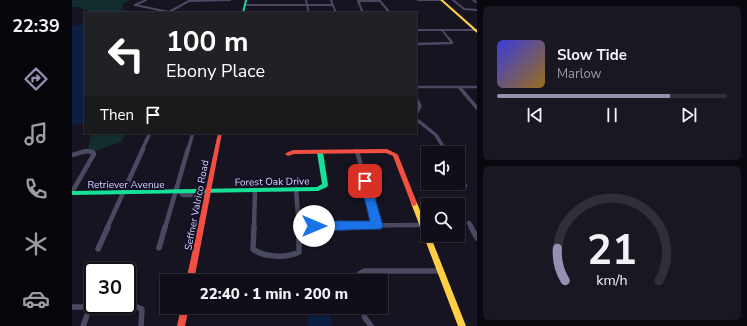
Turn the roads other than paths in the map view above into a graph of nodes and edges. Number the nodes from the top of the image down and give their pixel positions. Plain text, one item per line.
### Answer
1 (146, 0) edge
2 (230, 0) edge
3 (271, 0) edge
4 (306, 0) edge
5 (331, 0) edge
6 (369, 0) edge
7 (418, 0) edge
8 (441, 0) edge
9 (453, 0) edge
10 (473, 0) edge
11 (245, 2) edge
12 (476, 2) dead end
13 (307, 5) junction
14 (333, 5) junction
15 (271, 6) junction
16 (477, 10) edge
17 (243, 12) edge
18 (309, 12) edge
19 (336, 12) edge
20 (362, 12) edge
21 (389, 12) edge
22 (417, 30) edge
23 (442, 30) junction
24 (476, 31) edge
25 (417, 44) edge
26 (417, 87) edge
27 (460, 87) junction
28 (477, 87) edge
29 (417, 100) edge
30 (477, 108) edge
31 (417, 112) edge
32 (417, 120) edge
33 (150, 134) edge
34 (193, 134) edge
35 (220, 134) edge
36 (442, 146) edge
37 (357, 151) junction
38 (320, 152) junction
39 (288, 154) dead end
40 (72, 155) edge
41 (296, 189) junction
42 (255, 190) junction
43 (177, 192) junction
44 (72, 193) edge
45 (124, 193) junction
46 (208, 193) junction
47 (421, 220) edge
48 (469, 223) dead end
49 (421, 225) edge
50 (299, 226) junction
51 (377, 226) junction
52 (477, 238) edge
53 (430, 242) edge
54 (159, 248) dead end
55 (98, 249) dead end
56 (441, 271) junction
57 (191, 274) edge
58 (359, 274) edge
59 (72, 307) edge
60 (84, 307) edge
61 (136, 307) edge
62 (87, 314) edge
63 (184, 314) edge
64 (364, 314) edge
65 (83, 326) edge
66 (141, 326) edge
67 (181, 326) edge
68 (371, 326) edge
69 (462, 326) edge

1 - 2 street
3 - 15 street
4 - 13 street
5 - 14 street
6 - 20 street
6 - 21 street
7 - 8 street
8 - 24 street
9 - 16 street
10 - 12 street
11 - 15 street
11 - 17 street
13 - 14 street
13 - 15 street
13 - 18 street
14 - 19 street
22 - 23 street
23 - 24 street
23 - 25 street
26 - 27 street
27 - 28 street
27 - 30 street
29 - 31 street
32 - 36 street
33 - 45 street
34 - 43 street
35 - 46 street, Seffner Valrico Road
37 - 38 street
37 - 47 street
37 - 51 street
38 - 39 street
38 - 41 street, Forest Oak Drive
40 - 44 street
41 - 42 street, Forest Oak Drive
41 - 50 street
42 - 46 street, Forest Oak Drive
42 - 50 street
43 - 45 street, Retriever Avenue
43 - 46 street, Retriever Avenue
43 - 54 street
44 - 45 street, Retriever Avenue
45 - 55 street
46 - 57 street, Seffner Valrico Road
48 - 52 street
49 - 51 street
50 - 51 street
53 - 56 street
56 - 58 street
56 - 69 street
59 - 60 street
61 - 66 street
62 - 65 street
63 - 67 street
64 - 68 street

